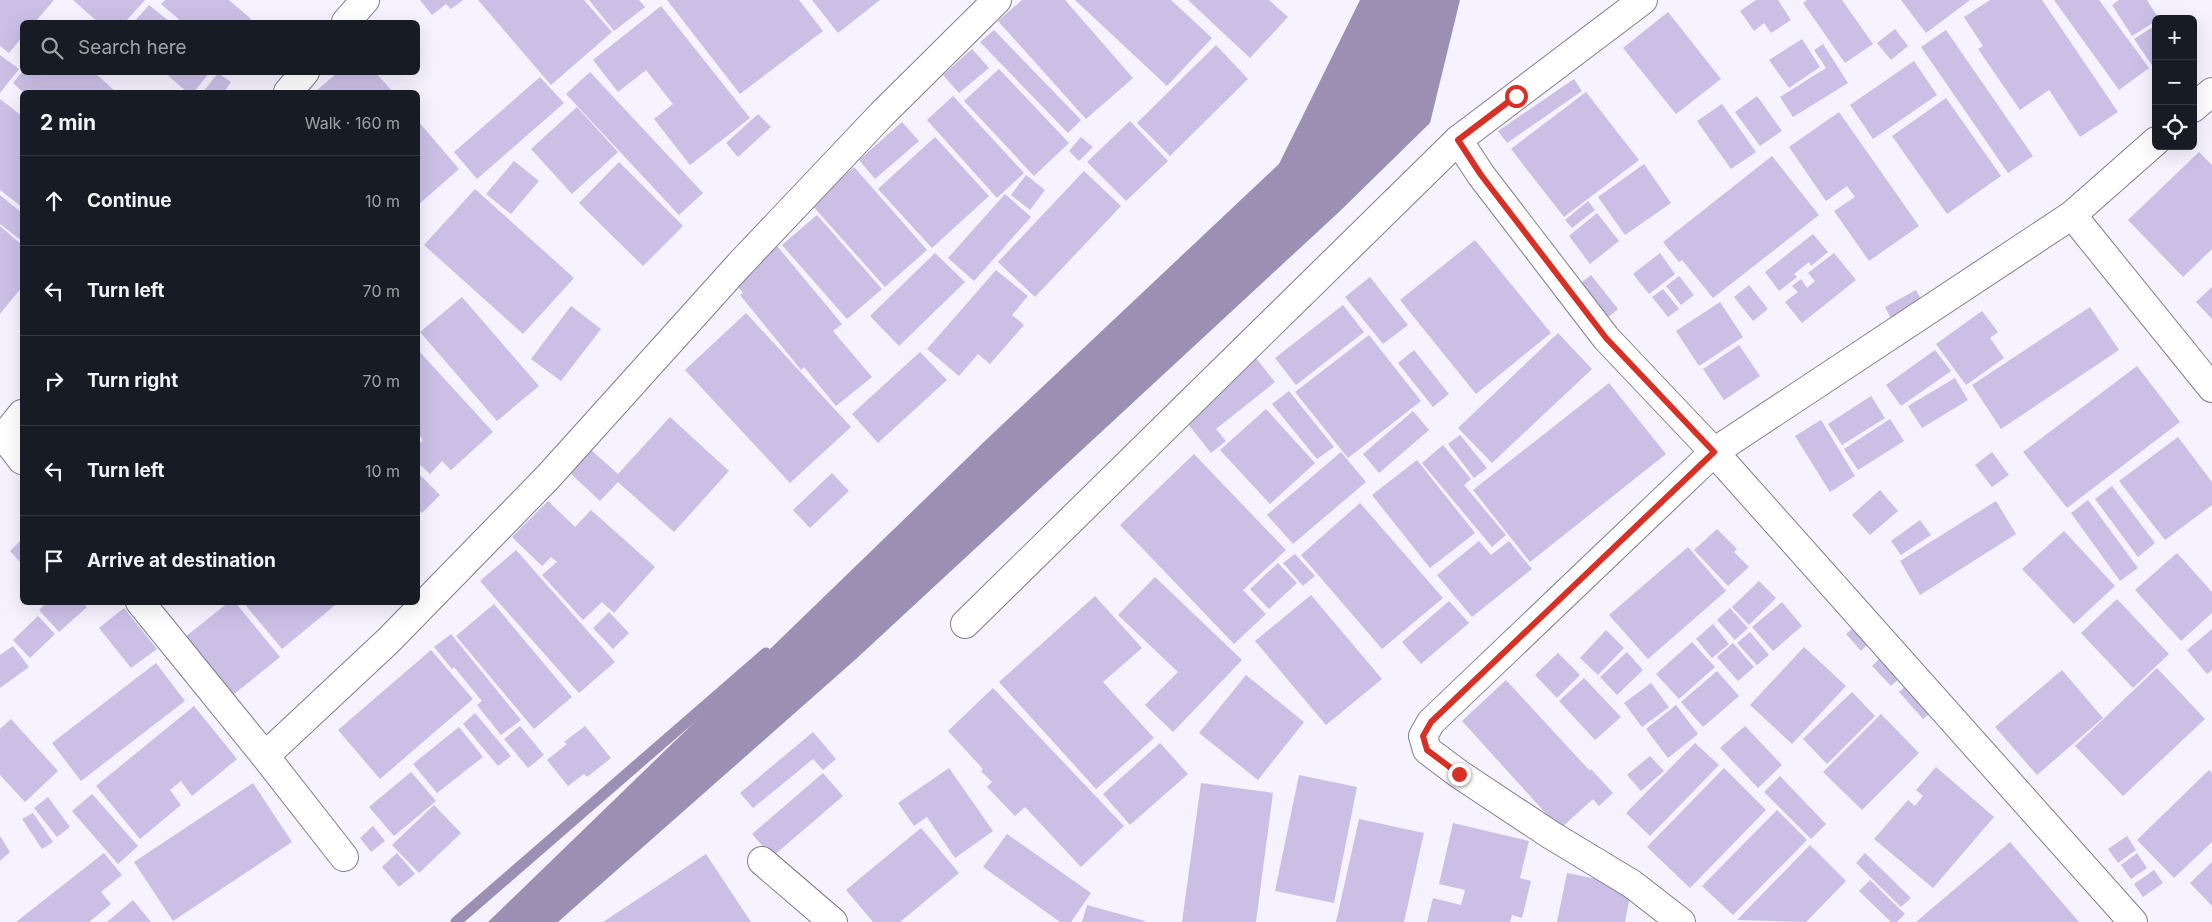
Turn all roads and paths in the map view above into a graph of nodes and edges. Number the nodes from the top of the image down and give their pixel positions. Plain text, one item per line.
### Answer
1 (365, 0) edge
2 (997, 0) edge
3 (1643, 0) edge
4 (348, 20) edge
5 (302, 75) edge
6 (290, 90) edge
7 (2212, 92) edge
8 (2197, 105) edge
9 (1458, 140) junction
10 (2152, 145) edge
11 (2072, 216) junction
12 (2212, 388) edge
13 (20, 416) edge
14 (2, 439) edge
15 (1714, 452) junction
16 (20, 458) edge
17 (142, 605) edge
18 (965, 624) dead end
19 (265, 756) junction
20 (344, 857) dead end
21 (762, 861) dead end
22 (833, 922) edge
23 (1681, 922) edge
24 (2134, 922) edge

1 - 4 street
2 - 19 street
3 - 9 street
5 - 6 street
7 - 8 street
9 - 15 street
9 - 18 street
10 - 11 street
11 - 12 street
11 - 15 street
13 - 14 street
14 - 16 street
15 - 23 street
15 - 24 street
17 - 19 street
19 - 20 street
21 - 22 street

